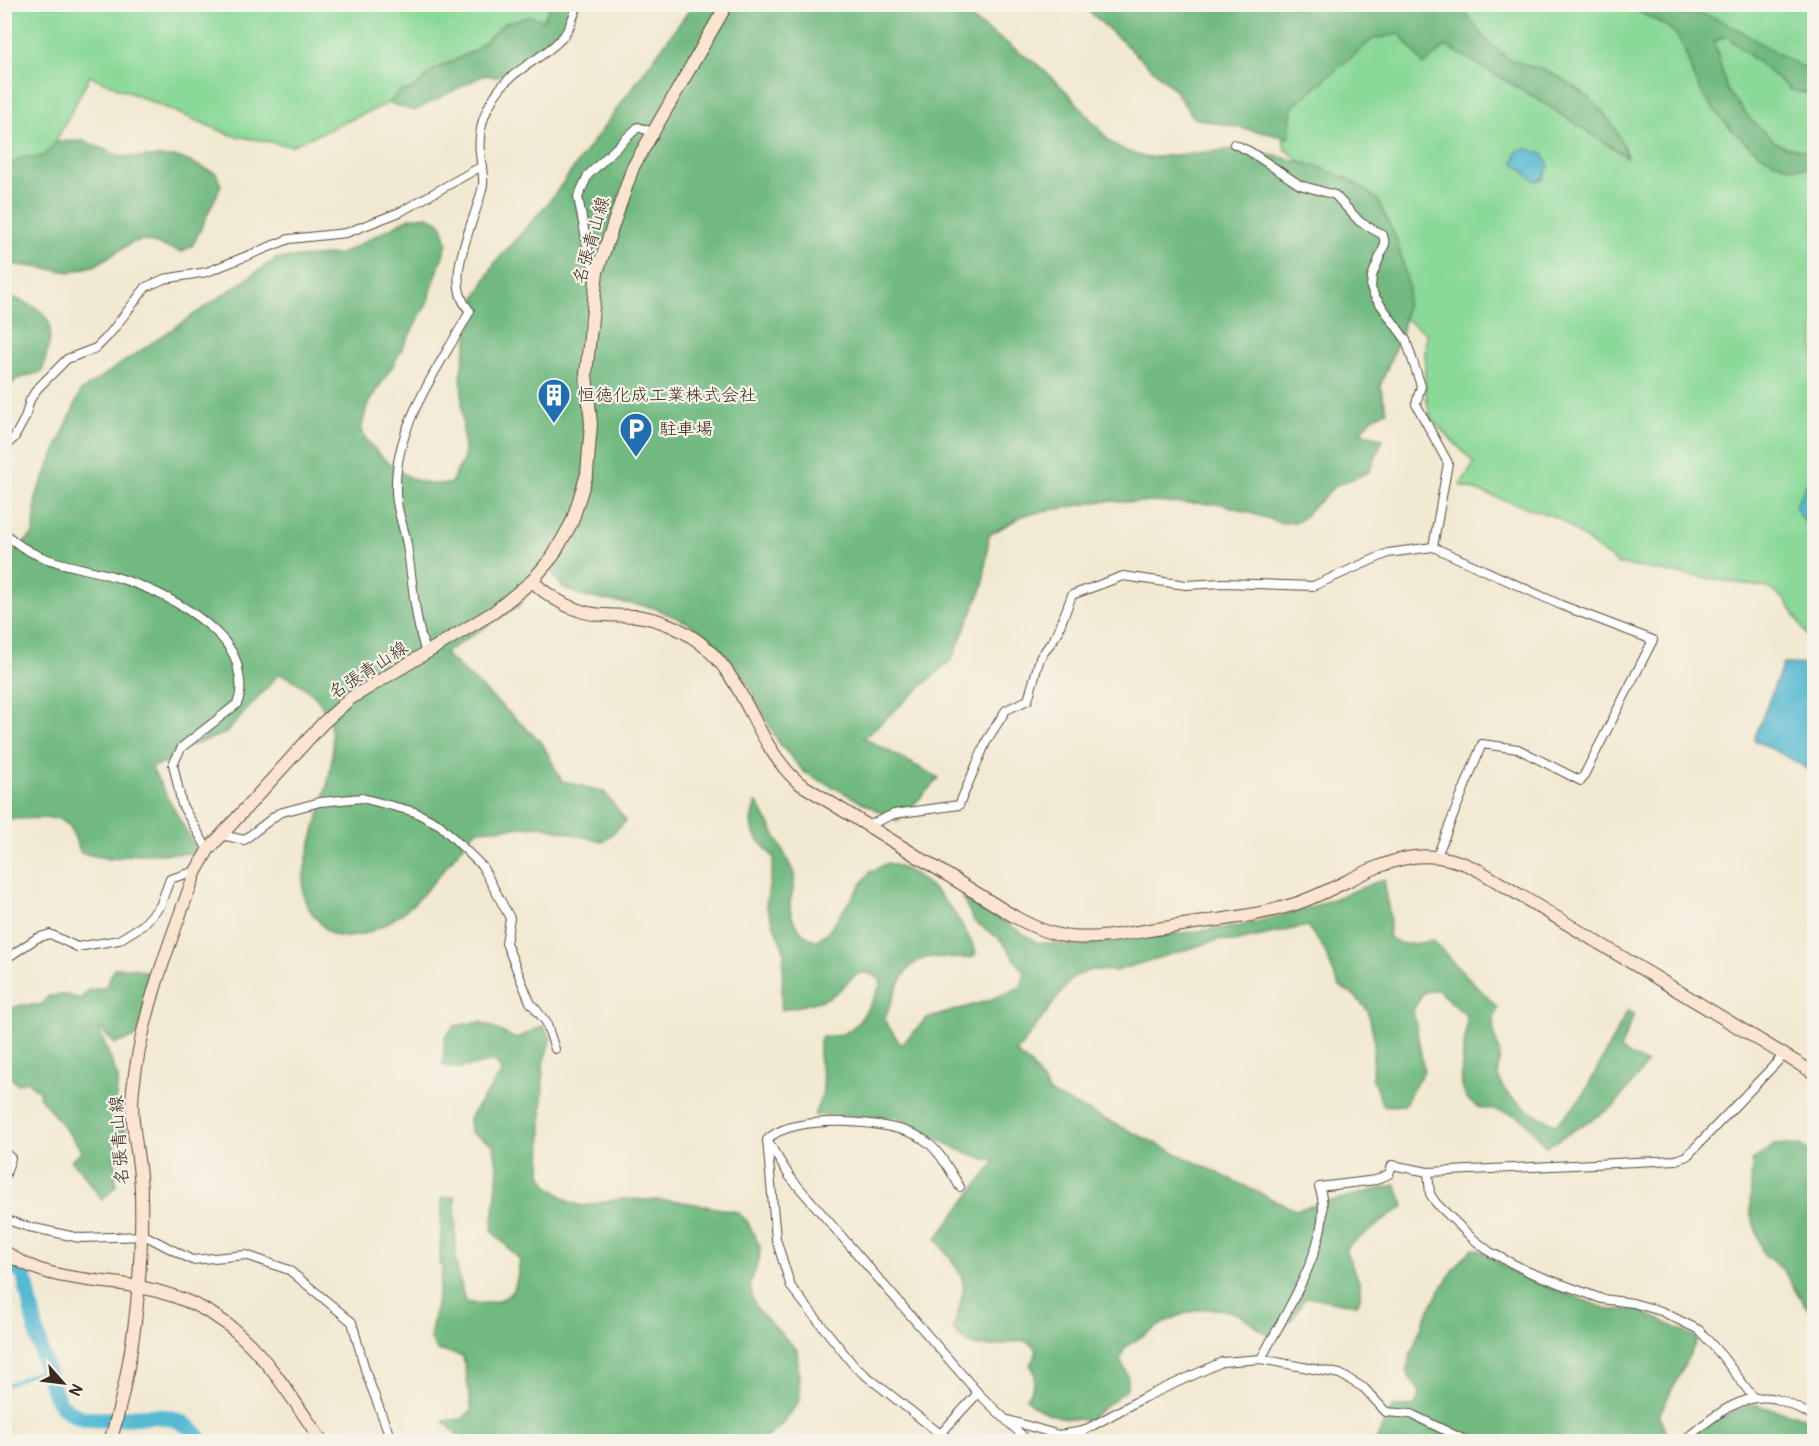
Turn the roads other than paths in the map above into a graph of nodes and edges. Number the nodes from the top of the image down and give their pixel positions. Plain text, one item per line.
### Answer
1 (578, 4) edge
2 (727, 4) edge
3 (652, 132) junction
4 (1234, 144) dead end
5 (482, 166) junction
6 (597, 272) junction
7 (4, 448) edge
8 (4, 532) edge
9 (1433, 547) junction
10 (532, 580) junction
11 (426, 653) junction
12 (867, 826) junction
13 (222, 835) junction
14 (208, 850) junction
15 (1437, 856) junction
16 (196, 871) junction
17 (4, 960) edge
18 (555, 1049) dead end
19 (1783, 1056) junction
20 (1815, 1073) edge
21 (767, 1140) junction
22 (4, 1152) edge
23 (1428, 1172) junction
24 (4, 1180) edge
25 (960, 1187) dead end
26 (4, 1219) edge
27 (141, 1238) junction
28 (4, 1251) edge
29 (138, 1287) junction
30 (1262, 1359) junction
31 (978, 1393) junction
32 (1753, 1397) junction
33 (1815, 1417) edge
34 (1008, 1420) junction
35 (939, 1433) junction
36 (110, 1442) edge
37 (322, 1442) edge
38 (392, 1442) edge
39 (933, 1442) edge
40 (1029, 1442) edge
41 (1469, 1442) edge
42 (1682, 1442) edge

1 - 5 street
2 - 3 main road, 名張青山線
3 - 6 main road, 名張青山線
3 - 6 street
4 - 9 street
5 - 7 street
5 - 11 street
6 - 10 main road, 名張青山線
8 - 14 street
9 - 12 street
9 - 15 street
10 - 11 main road, 名張青山線
10 - 12 main road
11 - 13 main road, 名張青山線
12 - 15 main road
13 - 14 main road, 名張青山線
13 - 18 street
14 - 16 main road, 名張青山線
15 - 19 main road
16 - 17 street
16 - 27 main road, 名張青山線
19 - 20 main road
19 - 23 street
21 - 25 street
21 - 31 street
21 - 35 street
22 - 24 street
23 - 30 street
23 - 32 street
26 - 27 street
27 - 29 main road, 名張青山線
27 - 38 street
28 - 29 main road
29 - 36 main road, 名張青山線
29 - 37 main road
30 - 34 street
30 - 41 street
31 - 34 street
31 - 35 street
32 - 33 street
32 - 42 street
34 - 40 street
35 - 39 street

